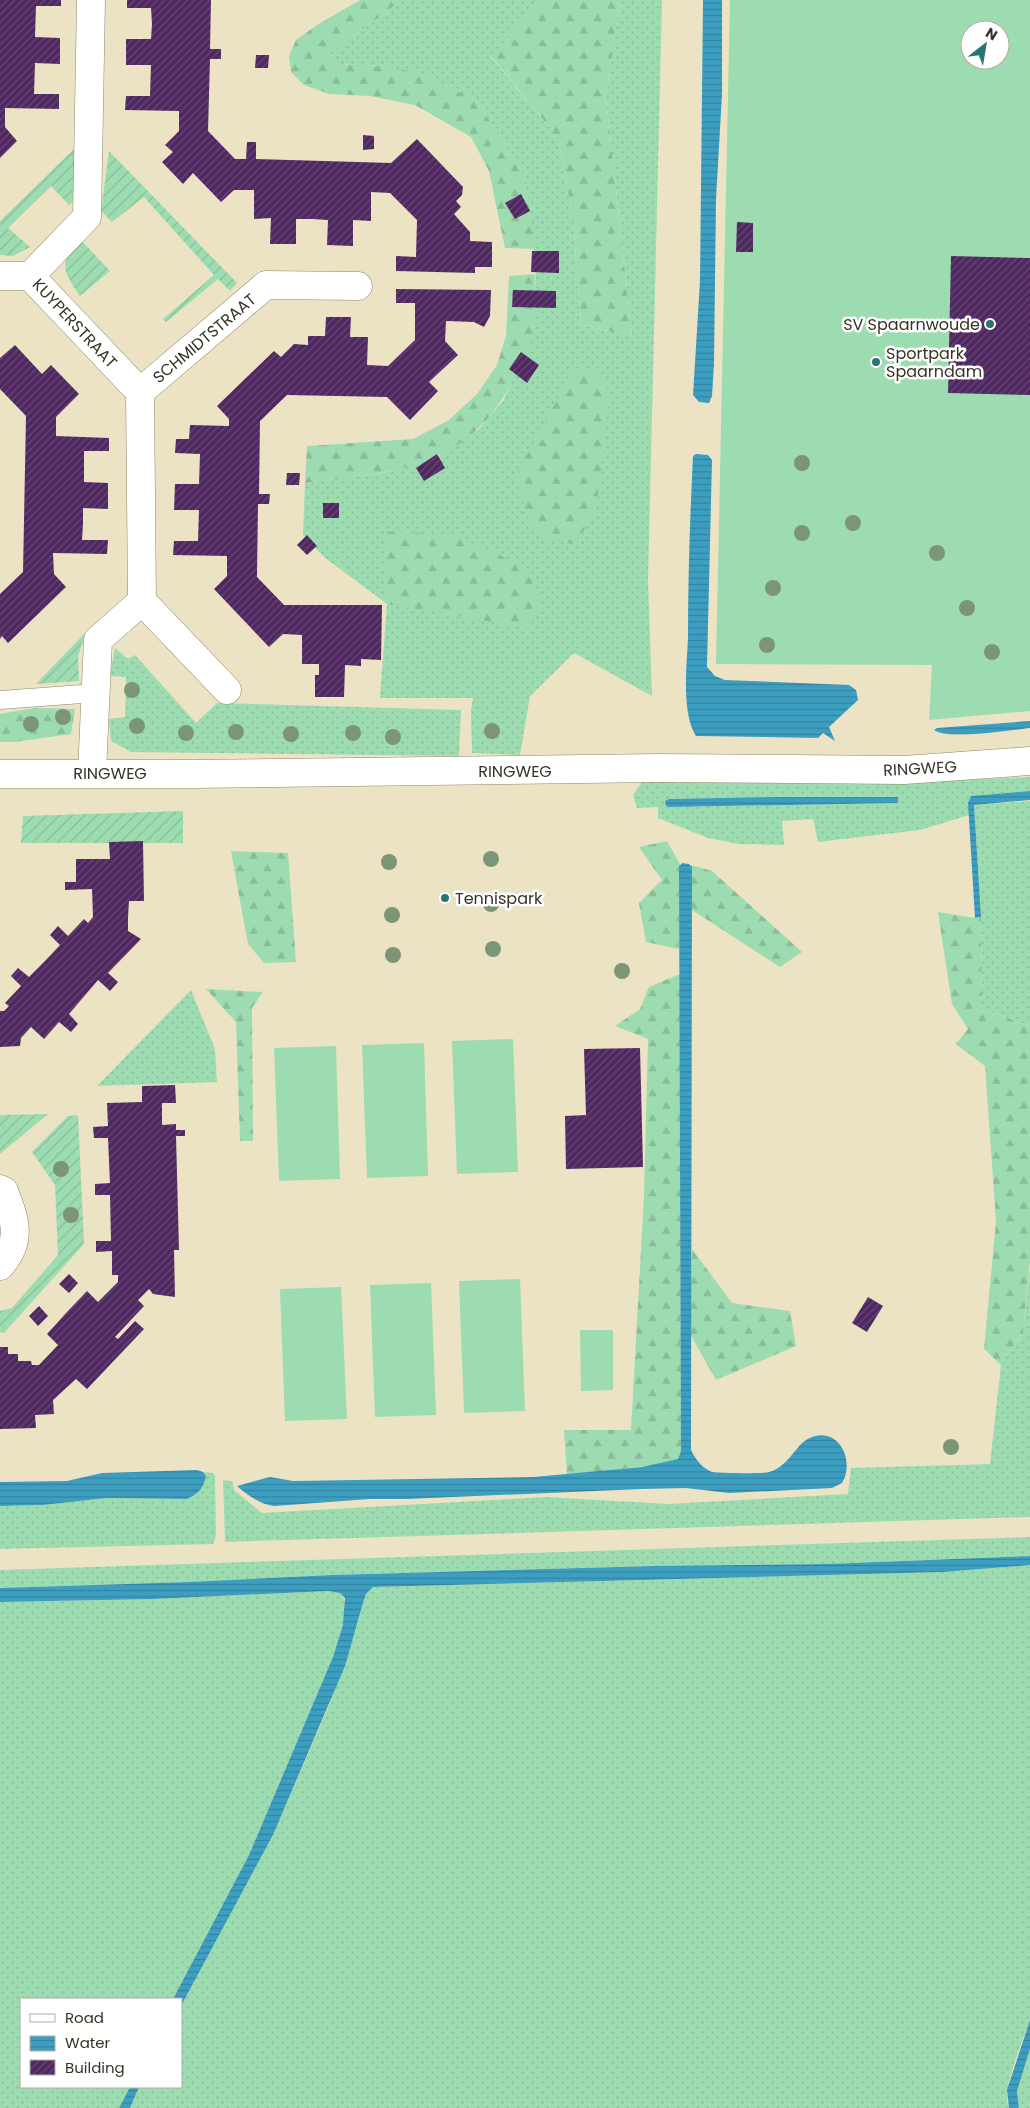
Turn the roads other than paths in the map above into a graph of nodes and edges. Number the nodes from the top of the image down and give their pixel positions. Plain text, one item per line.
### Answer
1 (91, 0) edge
2 (0, 276) edge
3 (30, 276) junction
4 (358, 286) dead end
5 (140, 392) junction
6 (142, 600) junction
7 (227, 690) dead end
8 (96, 693) junction
9 (0, 700) edge
10 (1030, 761) edge
11 (92, 773) junction
12 (0, 774) edge
13 (0, 1189) edge
14 (0, 1266) edge

1 - 3 street, KUYPERSTRAAT
2 - 3 street
3 - 5 street, KUYPERSTRAAT
4 - 5 street, SCHMIDTSTRAAT
5 - 6 street
6 - 7 street
6 - 8 street
8 - 9 lane
8 - 11 street
10 - 11 street, RINGWEG
11 - 12 street, RINGWEG
13 - 14 street

